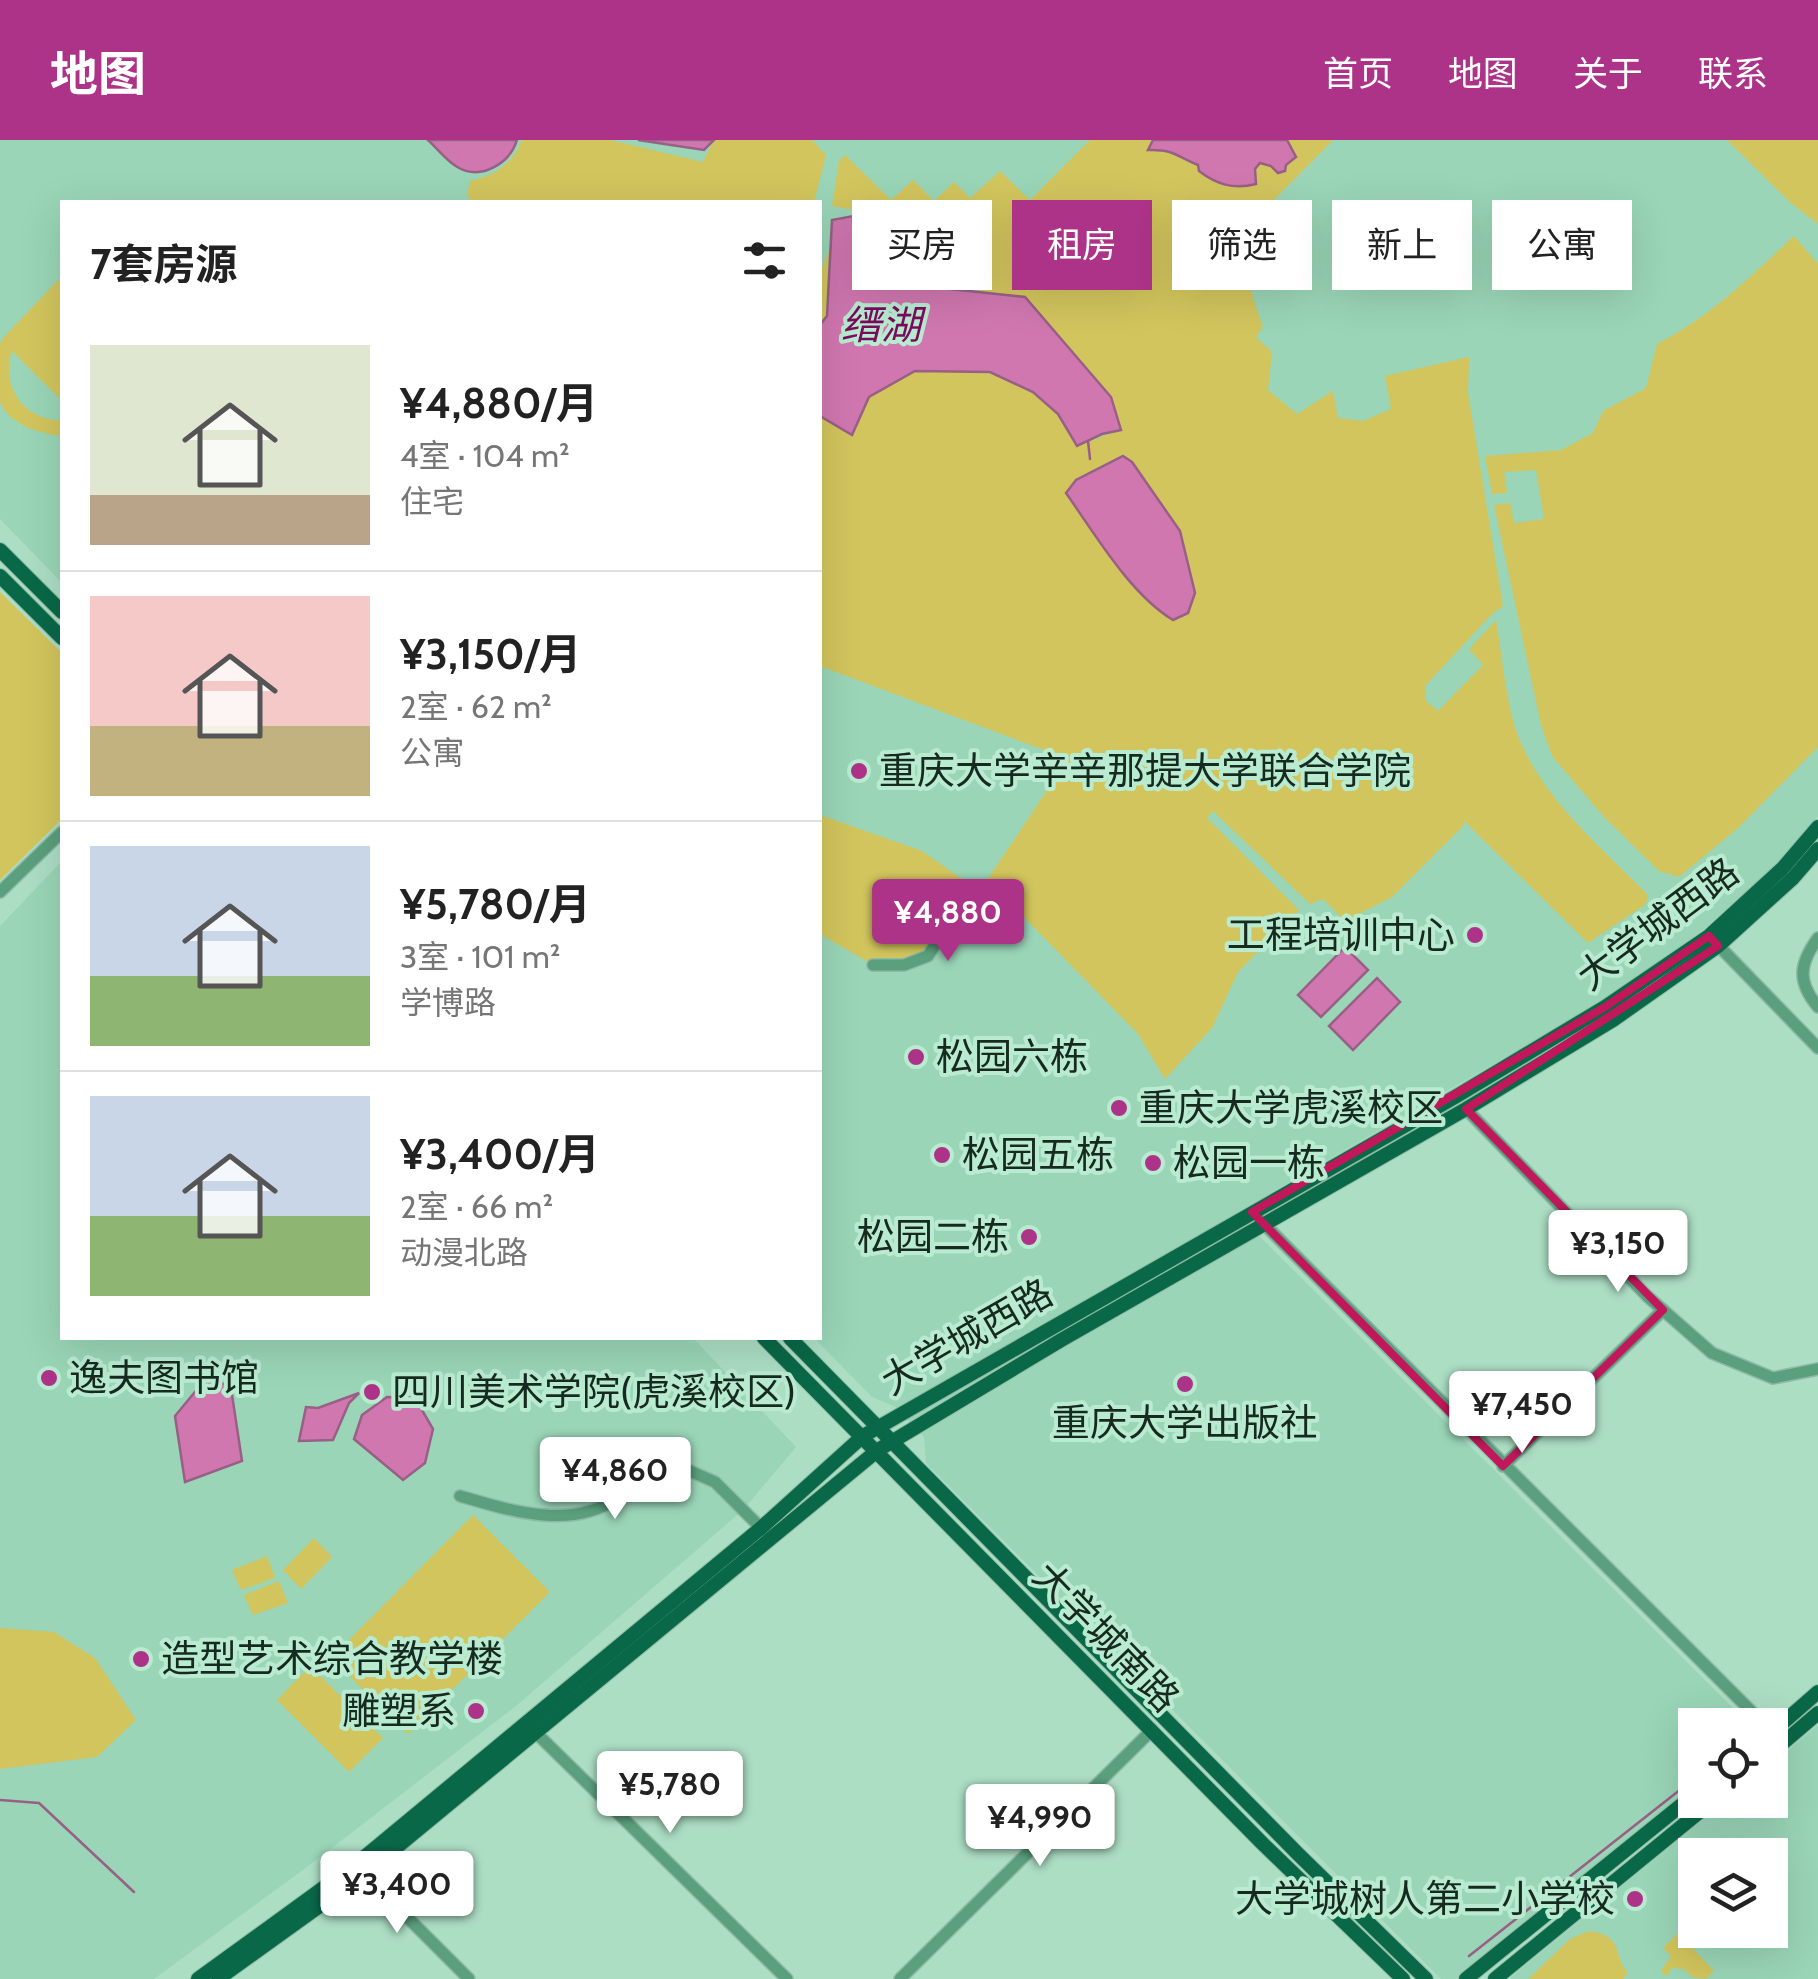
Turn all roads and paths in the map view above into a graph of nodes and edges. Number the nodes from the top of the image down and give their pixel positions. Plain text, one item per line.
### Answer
1 (0, 550) edge
2 (0, 576) edge
3 (60, 610) edge
4 (60, 636) edge
5 (1818, 827) edge
6 (60, 834) edge
7 (1818, 849) edge
8 (972, 886) dead end
9 (0, 892) edge
10 (1818, 938) edge
11 (1714, 941) junction
12 (873, 965) dead end
13 (1818, 1007) edge
14 (1818, 1048) edge
15 (1466, 1109) junction
16 (1258, 1218) junction
17 (1663, 1310) junction
18 (766, 1340) edge
19 (792, 1340) edge
20 (1818, 1368) edge
21 (878, 1426) junction
22 (863, 1436) junction
23 (892, 1440) junction
24 (878, 1450) junction
25 (1503, 1466) junction
26 (460, 1496) dead end
27 (761, 1528) junction
28 (1818, 1692) edge
29 (1747, 1708) edge
30 (1818, 1713) edge
31 (1788, 1719) edge
32 (530, 1726) junction
33 (1788, 1726) edge
34 (1152, 1730) junction
35 (1678, 1808) edge
36 (1692, 1818) edge
37 (360, 1869) junction
38 (460, 1976) edge
39 (198, 1979) edge
40 (218, 1979) edge
41 (787, 1979) edge
42 (900, 1979) edge
43 (1403, 1979) edge
44 (1426, 1979) edge
45 (1466, 1979) edge
46 (1495, 1979) edge

1 - 3 main road
2 - 4 main road
5 - 11 main road, 大学城西路
6 - 9 street
7 - 11 main road, 大学城西路
8 - 12 street
10 - 13 street
11 - 14 street
11 - 15 main road, 大学城西路
11 - 16 main road, 大学城西路
15 - 16 main road, 大学城西路
15 - 17 street
16 - 21 main road, 大学城西路
16 - 23 main road, 大学城西路
16 - 25 street
17 - 20 street
17 - 25 street
18 - 22 main road, 大学城南路
19 - 21 main road, 大学城南路
21 - 22 main road, 大学城西路
21 - 23 main road, 大学城南路
22 - 24 main road, 大学城南路
22 - 27 main road, 大学城西路
23 - 24 main road, 大学城西路
23 - 44 main road, 大学城南路
24 - 32 main road, 大学城西路
24 - 34 main road, 大学城南路
25 - 29 street
26 - 27 street
27 - 32 main road, 大学城西路
28 - 31 main road
30 - 33 main road
32 - 37 main road, 大学城西路
32 - 41 street
34 - 42 street
34 - 43 main road, 大学城南路
35 - 45 main road
36 - 46 main road
37 - 38 street
37 - 39 main road, 大学城西路
37 - 40 main road, 大学城西路

